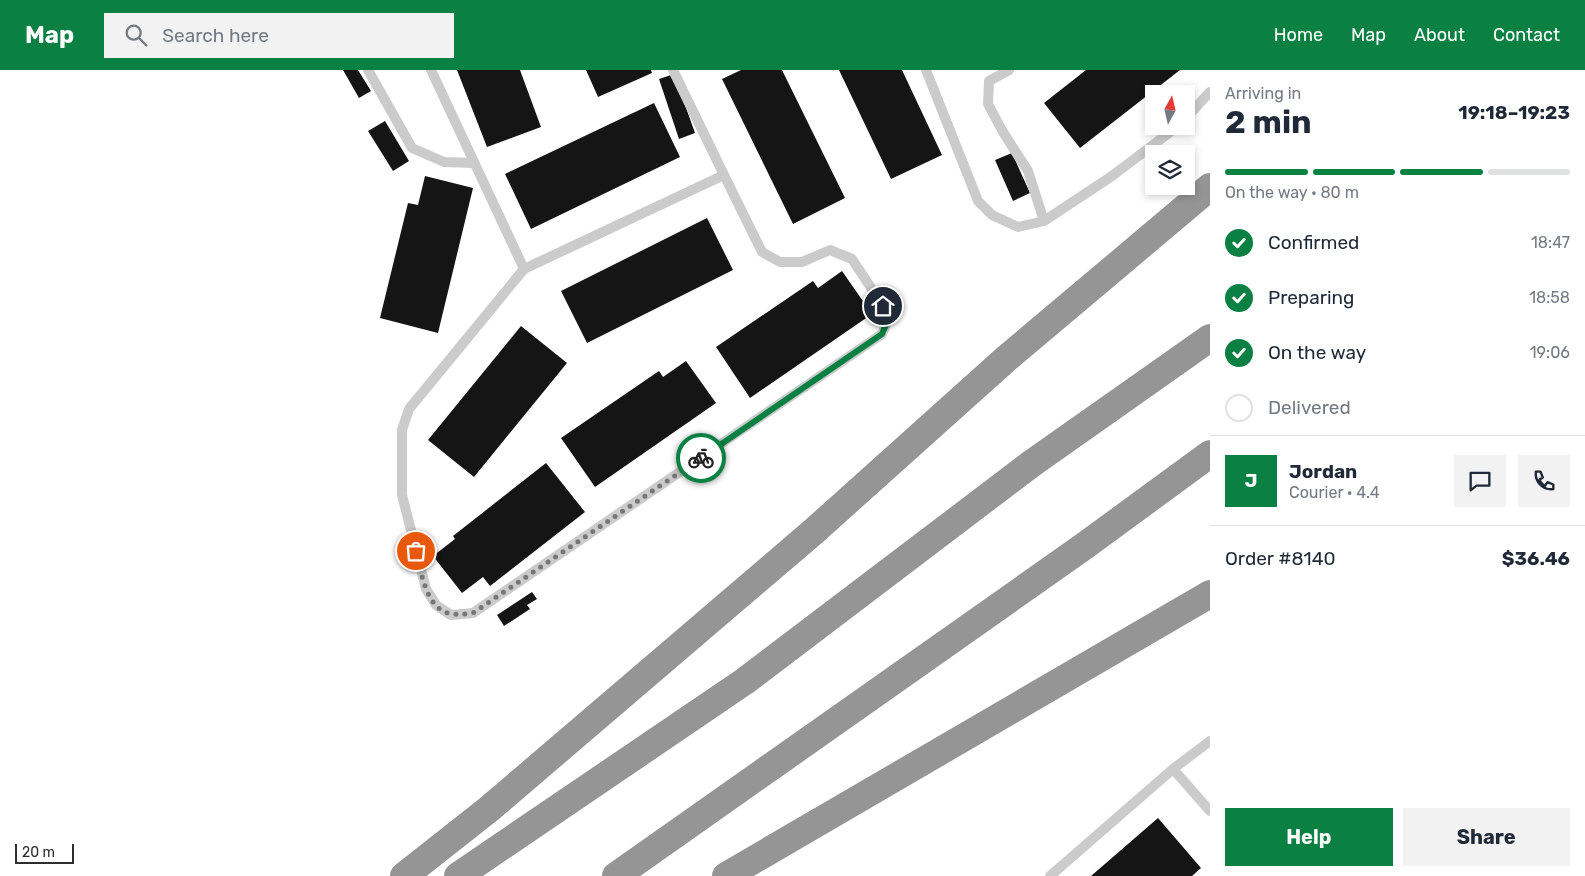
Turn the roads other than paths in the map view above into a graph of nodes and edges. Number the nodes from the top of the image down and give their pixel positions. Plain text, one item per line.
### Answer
1 (368, 70) edge
2 (431, 70) edge
3 (673, 70) edge
4 (926, 70) edge
5 (1008, 70) edge
6 (1210, 92) edge
7 (1195, 108) edge
8 (1166, 135) edge
9 (474, 163) junction
10 (724, 175) junction
11 (1210, 187) edge
12 (1044, 221) junction
13 (524, 269) junction
14 (1210, 338) edge
15 (1210, 454) edge
16 (1210, 594) edge
17 (1210, 741) edge
18 (1173, 769) junction
19 (1210, 811) edge
20 (404, 876) edge
21 (458, 876) edge
22 (616, 876) edge
23 (726, 876) edge
24 (1050, 876) edge

1 - 9 lane
2 - 9 lane
3 - 10 lane
4 - 12 lane
5 - 12 lane
6 - 7 lane
8 - 12 lane
9 - 13 lane
10 - 13 lane
10 - 13 lane
11 - 20 highway
14 - 21 highway
15 - 22 highway
16 - 23 highway
17 - 18 lane
18 - 19 lane
18 - 24 lane

